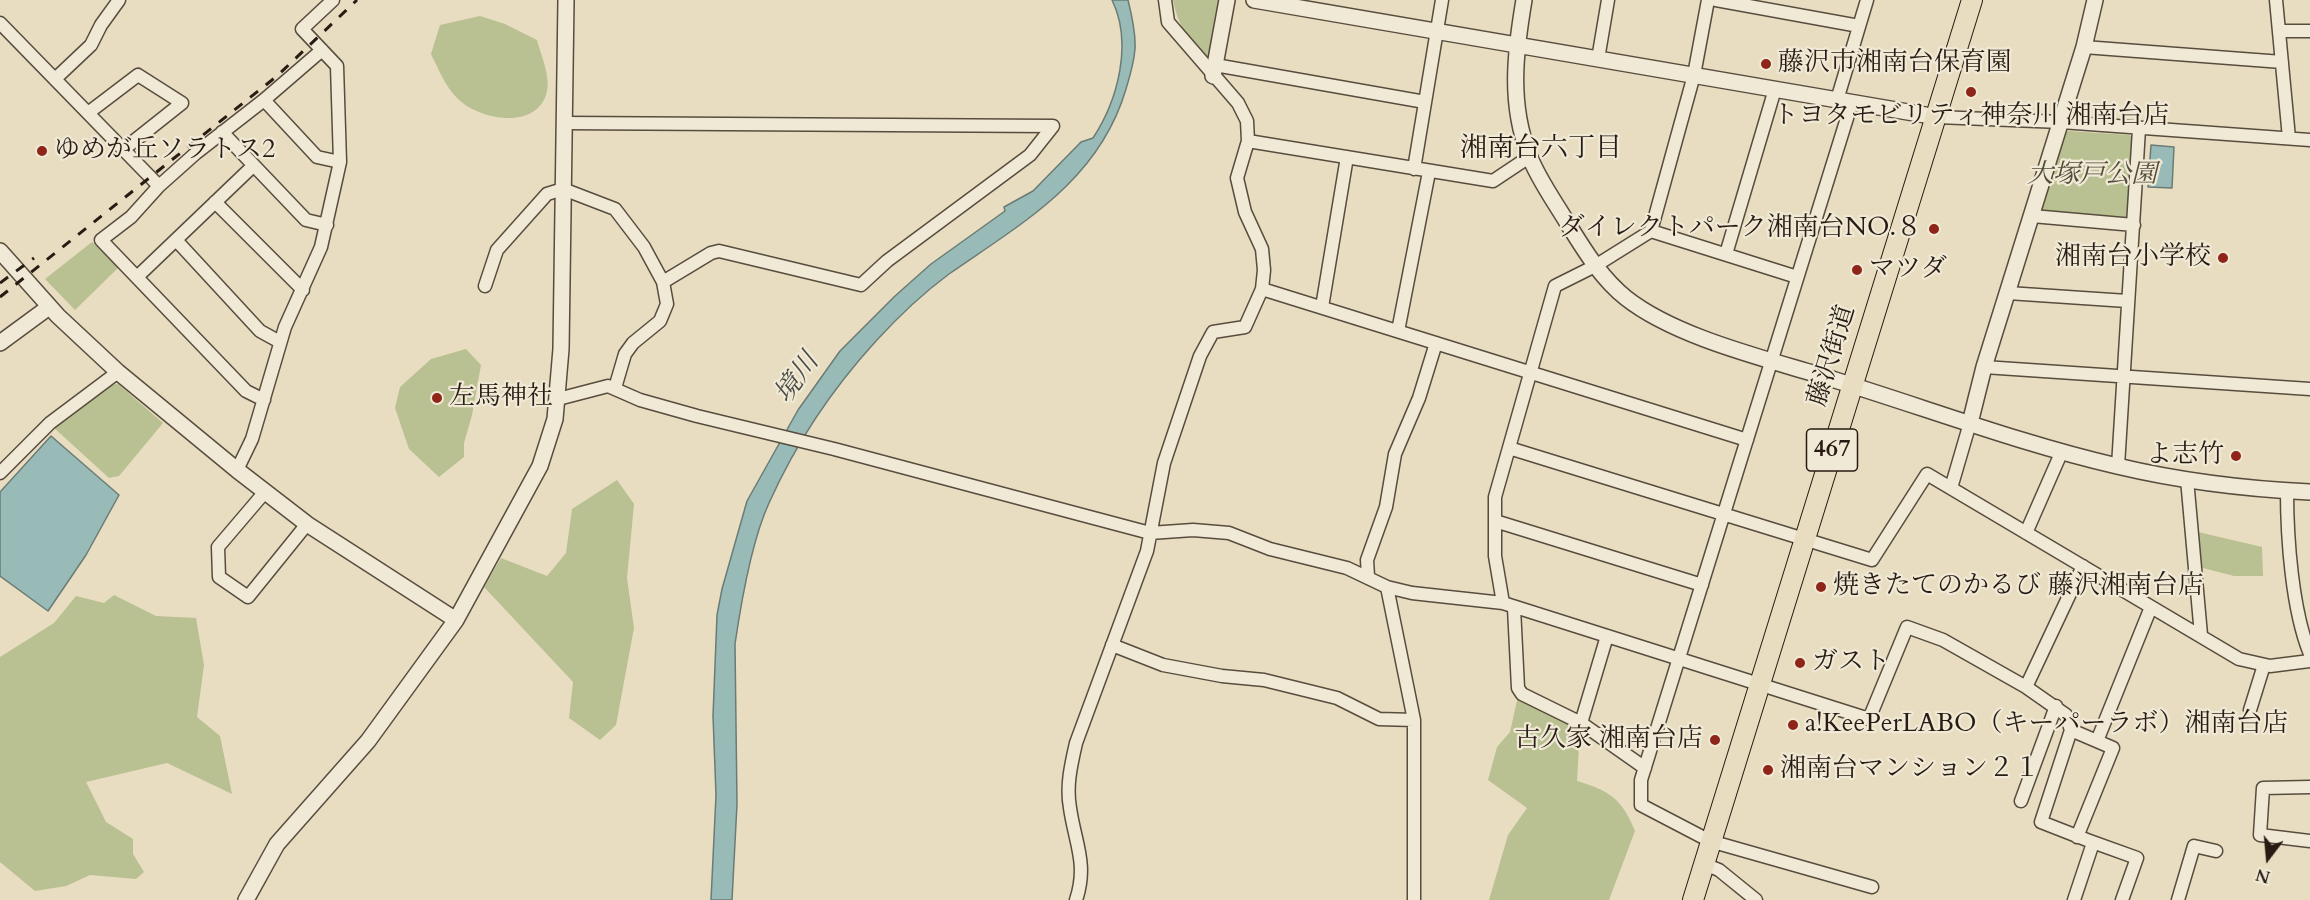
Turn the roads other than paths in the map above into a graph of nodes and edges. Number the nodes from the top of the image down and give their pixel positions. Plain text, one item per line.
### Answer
1 (119, 0) edge
2 (333, 0) edge
3 (566, 0) edge
4 (1165, 0) edge
5 (1227, 0) edge
6 (1254, 0) edge
7 (1442, 0) edge
8 (1524, 0) edge
9 (1608, 0) edge
10 (1708, 0) edge
11 (1716, 0) edge
12 (1867, 0) edge
13 (1972, 0) edge
14 (2095, 0) edge
15 (2276, 0) edge
16 (1308, 5) edge
17 (1786, 6) edge
18 (0, 23) edge
19 (1859, 26) junction
20 (1437, 31) junction
21 (2281, 31) junction
22 (2310, 31) edge
23 (1516, 45) junction
24 (2084, 47) junction
25 (321, 50) junction
26 (1598, 59) junction
27 (2282, 62) junction
28 (1214, 70) junction
29 (1694, 75) junction
30 (55, 79) junction
31 (1775, 89) junction
32 (264, 100) junction
33 (1844, 101) junction
34 (1425, 102) junction
35 (88, 113) junction
36 (1937, 117) junction
37 (2061, 122) junction
38 (564, 123) junction
39 (2139, 129) junction
40 (222, 132) junction
41 (2289, 138) junction
42 (2310, 140) edge
43 (1248, 141) junction
44 (124, 149) junction
45 (1347, 157) junction
46 (1529, 158) junction
47 (340, 162) junction
48 (253, 166) junction
49 (1414, 169) junction
50 (1429, 171) junction
51 (159, 186) junction
52 (563, 189) junction
53 (215, 202) junction
54 (2032, 216) junction
55 (327, 225) junction
56 (2134, 225) junction
57 (1651, 231) junction
58 (176, 240) junction
59 (0, 251) edge
60 (1726, 254) junction
61 (1595, 266) junction
62 (137, 277) junction
63 (1797, 277) junction
64 (663, 282) junction
65 (485, 286) dead end
66 (303, 290) junction
67 (1262, 290) junction
68 (2008, 293) junction
69 (2127, 301) junction
70 (49, 307) junction
71 (1322, 307) junction
72 (1398, 331) junction
73 (280, 342) junction
74 (0, 343) edge
75 (1436, 343) junction
76 (1772, 360) junction
77 (1984, 367) junction
78 (118, 372) junction
79 (1529, 373) junction
80 (2124, 377) junction
81 (1852, 385) junction
82 (615, 388) junction
83 (2310, 389) edge
84 (558, 399) junction
85 (264, 400) junction
86 (1970, 423) junction
87 (1747, 440) junction
88 (1509, 448) junction
89 (2062, 451) junction
90 (2118, 466) junction
91 (237, 470) junction
92 (0, 473) edge
93 (2187, 479) junction
94 (1951, 488) junction
95 (2288, 490) junction
96 (2310, 492) edge
97 (264, 493) junction
98 (1725, 514) junction
99 (1495, 521) junction
100 (307, 524) junction
101 (1150, 533) junction
102 (2026, 533) junction
103 (1805, 537) junction
104 (2082, 566) junction
105 (1368, 576) junction
106 (1702, 585) junction
107 (1387, 587) junction
108 (1509, 606) junction
109 (2151, 607) junction
110 (456, 620) junction
111 (2200, 635) junction
112 (1607, 636) junction
113 (1112, 645) junction
114 (2309, 649) edge
115 (1679, 659) junction
116 (2310, 661) edge
117 (2264, 665) junction
118 (1760, 684) junction
119 (2025, 687) junction
120 (2055, 706) junction
121 (2250, 710) dead end
122 (1414, 720) junction
123 (1581, 723) junction
124 (2071, 730) junction
125 (2097, 741) junction
126 (1645, 768) junction
127 (2310, 787) edge
128 (2021, 801) dead end
129 (2077, 837) junction
130 (1710, 841) junction
131 (2310, 841) edge
132 (2093, 843) junction
133 (2216, 851) dead end
134 (1704, 864) junction
135 (1872, 887) dead end
136 (246, 900) edge
137 (1076, 900) edge
138 (1414, 900) edge
139 (1693, 900) edge
140 (1756, 900) edge
141 (2074, 900) edge
142 (2122, 900) edge
143 (2178, 900) edge

1 - 30 street
2 - 25 street
3 - 38 street
4 - 28 street
5 - 28 street
6 - 16 street
7 - 20 street
8 - 23 street
9 - 26 street
10 - 29 street
11 - 17 street
12 - 19 street
13 - 36 highway, 藤沢街道 / 467
14 - 24 street
15 - 21 street
16 - 20 street
17 - 19 street
18 - 30 street
19 - 33 street
20 - 23 street
20 - 34 street
21 - 22 street
21 - 27 street
23 - 26 street
23 - 46 street
24 - 27 street
24 - 37 street
25 - 32 street
25 - 47 street
26 - 29 street
27 - 41 street
28 - 34 street
28 - 43 street
29 - 31 street
29 - 57 street
30 - 35 street
31 - 33 street
31 - 60 street
32 - 40 street
32 - 47 street
33 - 36 street
33 - 63 street
34 - 49 street
35 - 44 street
35 - 44 street
36 - 37 street
36 - 81 highway, 藤沢街道 / 467
37 - 39 street
37 - 54 street
38 - 52 street
38 - 64 street
39 - 41 street
39 - 56 street
40 - 48 street
40 - 51 street
41 - 42 street
43 - 45 street
43 - 67 street
44 - 51 street
45 - 49 street
45 - 71 street
46 - 50 street
46 - 61 street
47 - 55 street
48 - 53 street
48 - 55 street
49 - 50 street
50 - 72 street
51 - 62 street
52 - 64 street
52 - 65 street
52 - 84 street
53 - 58 street
53 - 66 street
54 - 56 street
54 - 68 street
55 - 66 street
56 - 69 street
57 - 60 street
57 - 61 street
58 - 62 street
58 - 73 street
59 - 70 street
60 - 63 street
61 - 76 street
61 - 79 street
62 - 85 street
63 - 76 street
64 - 82 street
66 - 73 street
67 - 71 street
67 - 101 street
68 - 69 street
68 - 77 street
69 - 80 street
70 - 74 street
70 - 78 street
71 - 72 street
72 - 75 street
73 - 85 street
75 - 79 street
75 - 105 street
76 - 81 street
76 - 87 street
77 - 80 street
77 - 86 street
78 - 91 street
78 - 92 street
79 - 87 street
79 - 88 street
80 - 83 street
80 - 90 street
81 - 86 street
81 - 103 highway, 藤沢街道 / 467
82 - 84 street
82 - 101 street
84 - 110 street
85 - 91 street
86 - 89 street
86 - 94 street
87 - 98 street
88 - 98 street
88 - 99 street
89 - 90 street
89 - 102 street
90 - 93 street
91 - 97 street
93 - 95 street
93 - 111 street
94 - 102 street
94 - 103 street
95 - 96 street
95 - 114 street
97 - 100 street
97 - 100 street
98 - 103 street
98 - 106 street
99 - 106 street
99 - 108 street
100 - 110 street
101 - 105 street
101 - 113 street
102 - 104 street
103 - 118 highway, 藤沢街道 / 467
104 - 109 street
104 - 119 street
105 - 107 street
106 - 115 street
107 - 108 street
107 - 122 street
108 - 112 street
108 - 123 street
109 - 111 street
109 - 125 street
110 - 136 street
111 - 117 street
112 - 115 street
112 - 123 street
113 - 122 street
113 - 137 street
115 - 118 street
115 - 126 street
116 - 117 street
117 - 121 street
118 - 119 street
118 - 130 highway, 藤沢街道 / 467
119 - 120 street
120 - 124 street
120 - 128 street
122 - 138 street
123 - 126 street
124 - 125 street
124 - 129 street
125 - 129 street
126 - 130 street
127 - 131 street
129 - 132 street
130 - 134 highway, 藤沢街道 / 467
130 - 135 street
132 - 141 street
132 - 142 street
133 - 143 street
134 - 139 highway, 藤沢街道 / 467
134 - 140 street

